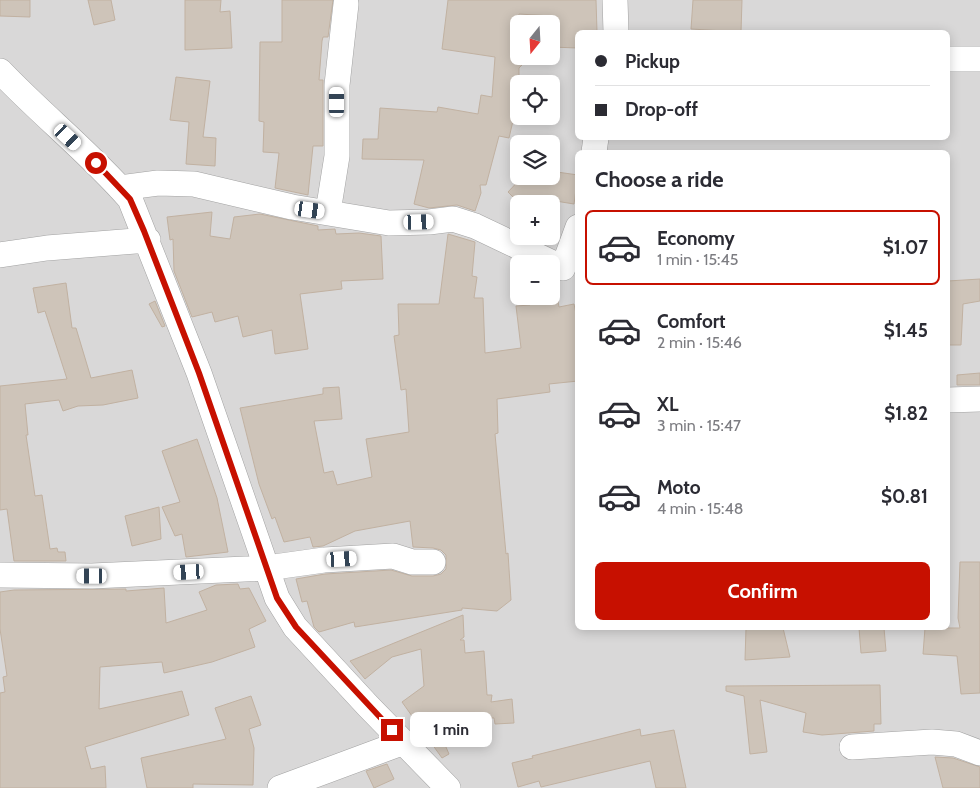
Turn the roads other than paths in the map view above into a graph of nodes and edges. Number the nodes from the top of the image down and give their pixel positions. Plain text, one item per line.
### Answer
1 (615, 0) edge
2 (346, 4) dead end
3 (616, 30) edge
4 (950, 59) edge
5 (980, 59) edge
6 (0, 71) edge
7 (120, 188) junction
8 (328, 212) junction
9 (575, 236) edge
10 (148, 240) junction
11 (0, 255) edge
12 (980, 399) edge
13 (950, 400) edge
14 (433, 562) dead end
15 (267, 568) junction
16 (0, 575) edge
17 (404, 742) junction
18 (852, 747) dead end
19 (980, 753) edge
20 (280, 788) edge
21 (448, 788) edge

1 - 3 street
2 - 8 street
4 - 5 street
6 - 7 street
7 - 8 street
7 - 10 street
8 - 9 street
10 - 11 street
10 - 15 street
12 - 13 street
14 - 15 street
15 - 16 street
15 - 17 street
17 - 20 street
17 - 21 street
18 - 19 street

